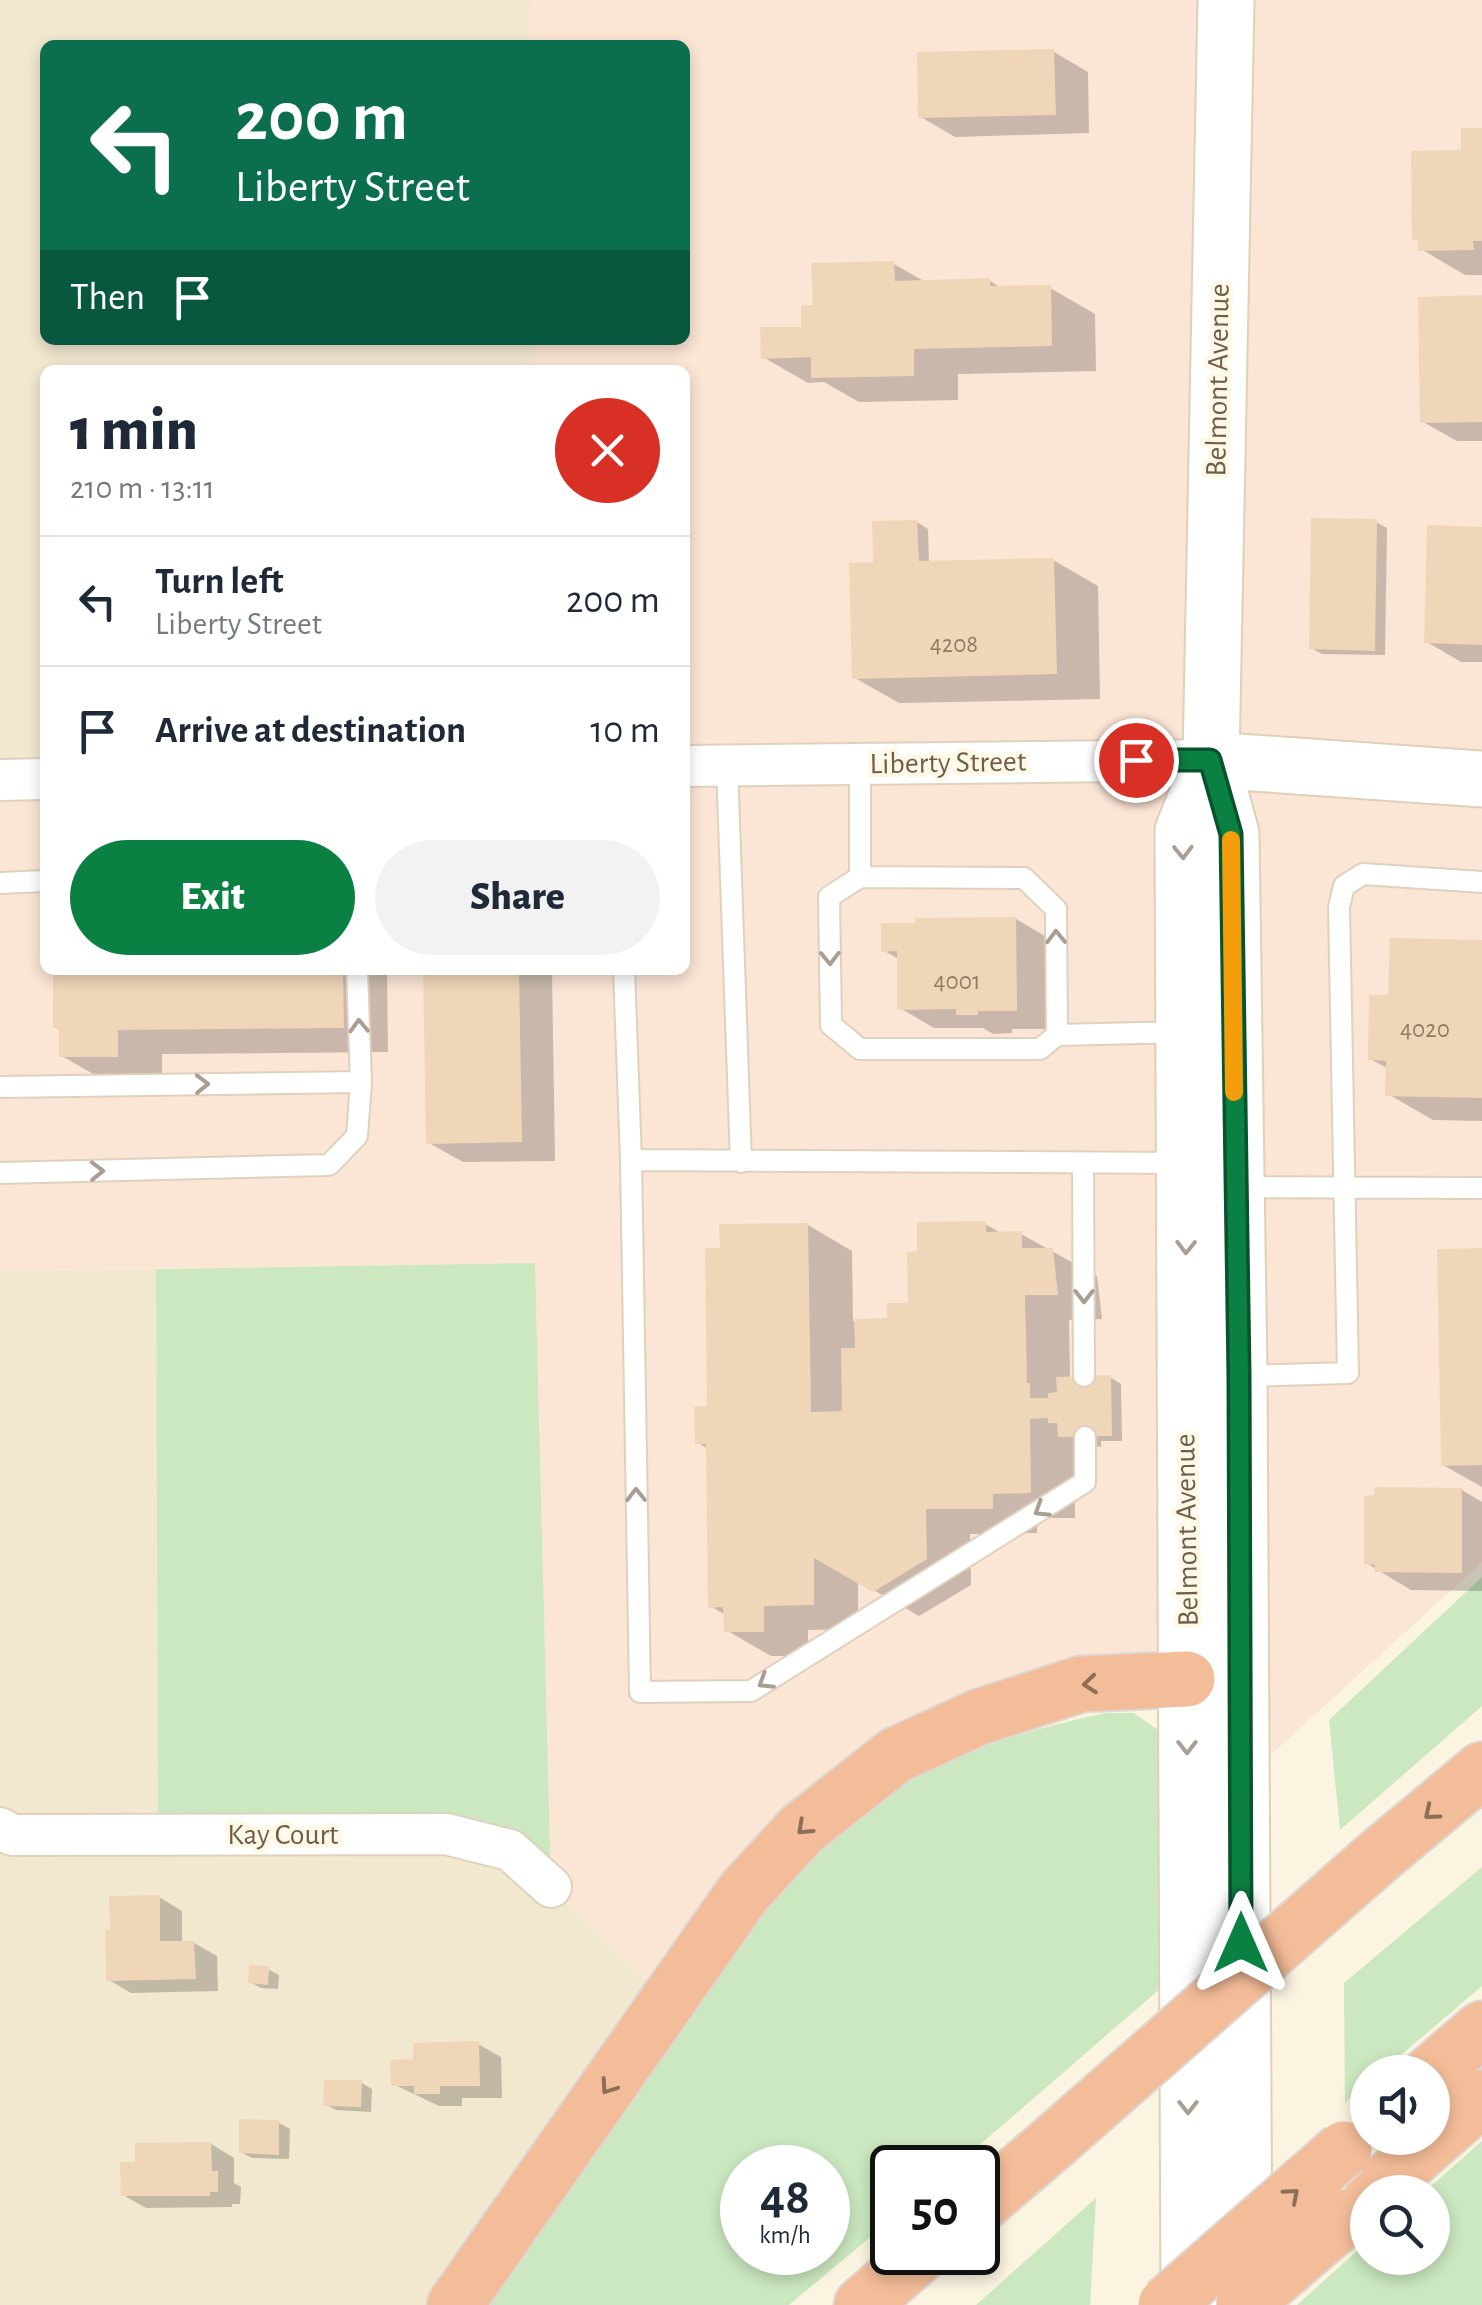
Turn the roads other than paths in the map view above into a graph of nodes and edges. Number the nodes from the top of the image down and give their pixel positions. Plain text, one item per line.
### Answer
1 (1226, 0) edge
2 (1210, 760) junction
3 (860, 763) junction
4 (727, 765) junction
5 (690, 766) edge
6 (40, 779) edge
7 (1482, 779) edge
8 (0, 780) edge
9 (860, 877) junction
10 (40, 881) edge
11 (0, 882) edge
12 (1482, 882) edge
13 (357, 975) edge
14 (624, 975) edge
15 (1185, 1032) junction
16 (1057, 1034) junction
17 (361, 1082) junction
18 (0, 1087) edge
19 (631, 1160) junction
20 (741, 1162) junction
21 (1082, 1163) junction
22 (1186, 1163) junction
23 (0, 1173) edge
24 (1344, 1185) junction
25 (1236, 1187) junction
26 (1482, 1188) edge
27 (1084, 1376) dead end
28 (1239, 1376) junction
29 (1085, 1437) dead end
30 (1240, 1677) junction
31 (1187, 1678) junction
32 (1482, 1770) edge
33 (0, 1828) edge
34 (551, 1887) dead end
35 (1482, 2029) edge
36 (1450, 2057) edge
37 (1482, 2098) edge
38 (1363, 2175) edge
39 (1350, 2184) edge
40 (1000, 2187) edge
41 (1350, 2188) edge
42 (897, 2275) edge
43 (456, 2305) edge
44 (862, 2305) edge
45 (1166, 2305) edge
46 (1188, 2305) edge
47 (1245, 2305) edge

1 - 2 main road, Belmont Avenue
2 - 3 street, Liberty Street
2 - 7 main road
2 -> 15 main road, Belmont Avenue
2 - 25 main road, Belmont Avenue
3 - 4 street, Liberty Street
3 - 9 lane
4 - 5 street, Liberty Street
4 - 20 lane
6 - 8 street
16 -> 9 lane
9 -> 16 lane
10 - 11 lane
12 - 24 lane
17 -> 13 lane
14 - 19 lane
15 - 16 lane
15 - 22 main road, Belmont Avenue
18 -> 17 lane
23 -> 17 lane
19 - 20 lane
29 -> 19 lane
20 - 21 lane
21 - 22 lane
21 -> 27 lane
22 -> 31 main road, Belmont Avenue
24 - 25 lane
24 - 26 lane
24 - 28 lane
25 - 28 main road, Belmont Avenue
28 - 30 main road, Belmont Avenue
30 - 31 main road
30 - 47 main road, Belmont Avenue
31 -> 43 highway
31 -> 46 main road, Belmont Avenue
32 -> 40 highway, bridge
33 - 34 street, Kay Court
35 - 36 highway
37 - 38 highway
45 -> 39 highway, bridge
41 - 47 highway, bridge
42 - 44 highway

